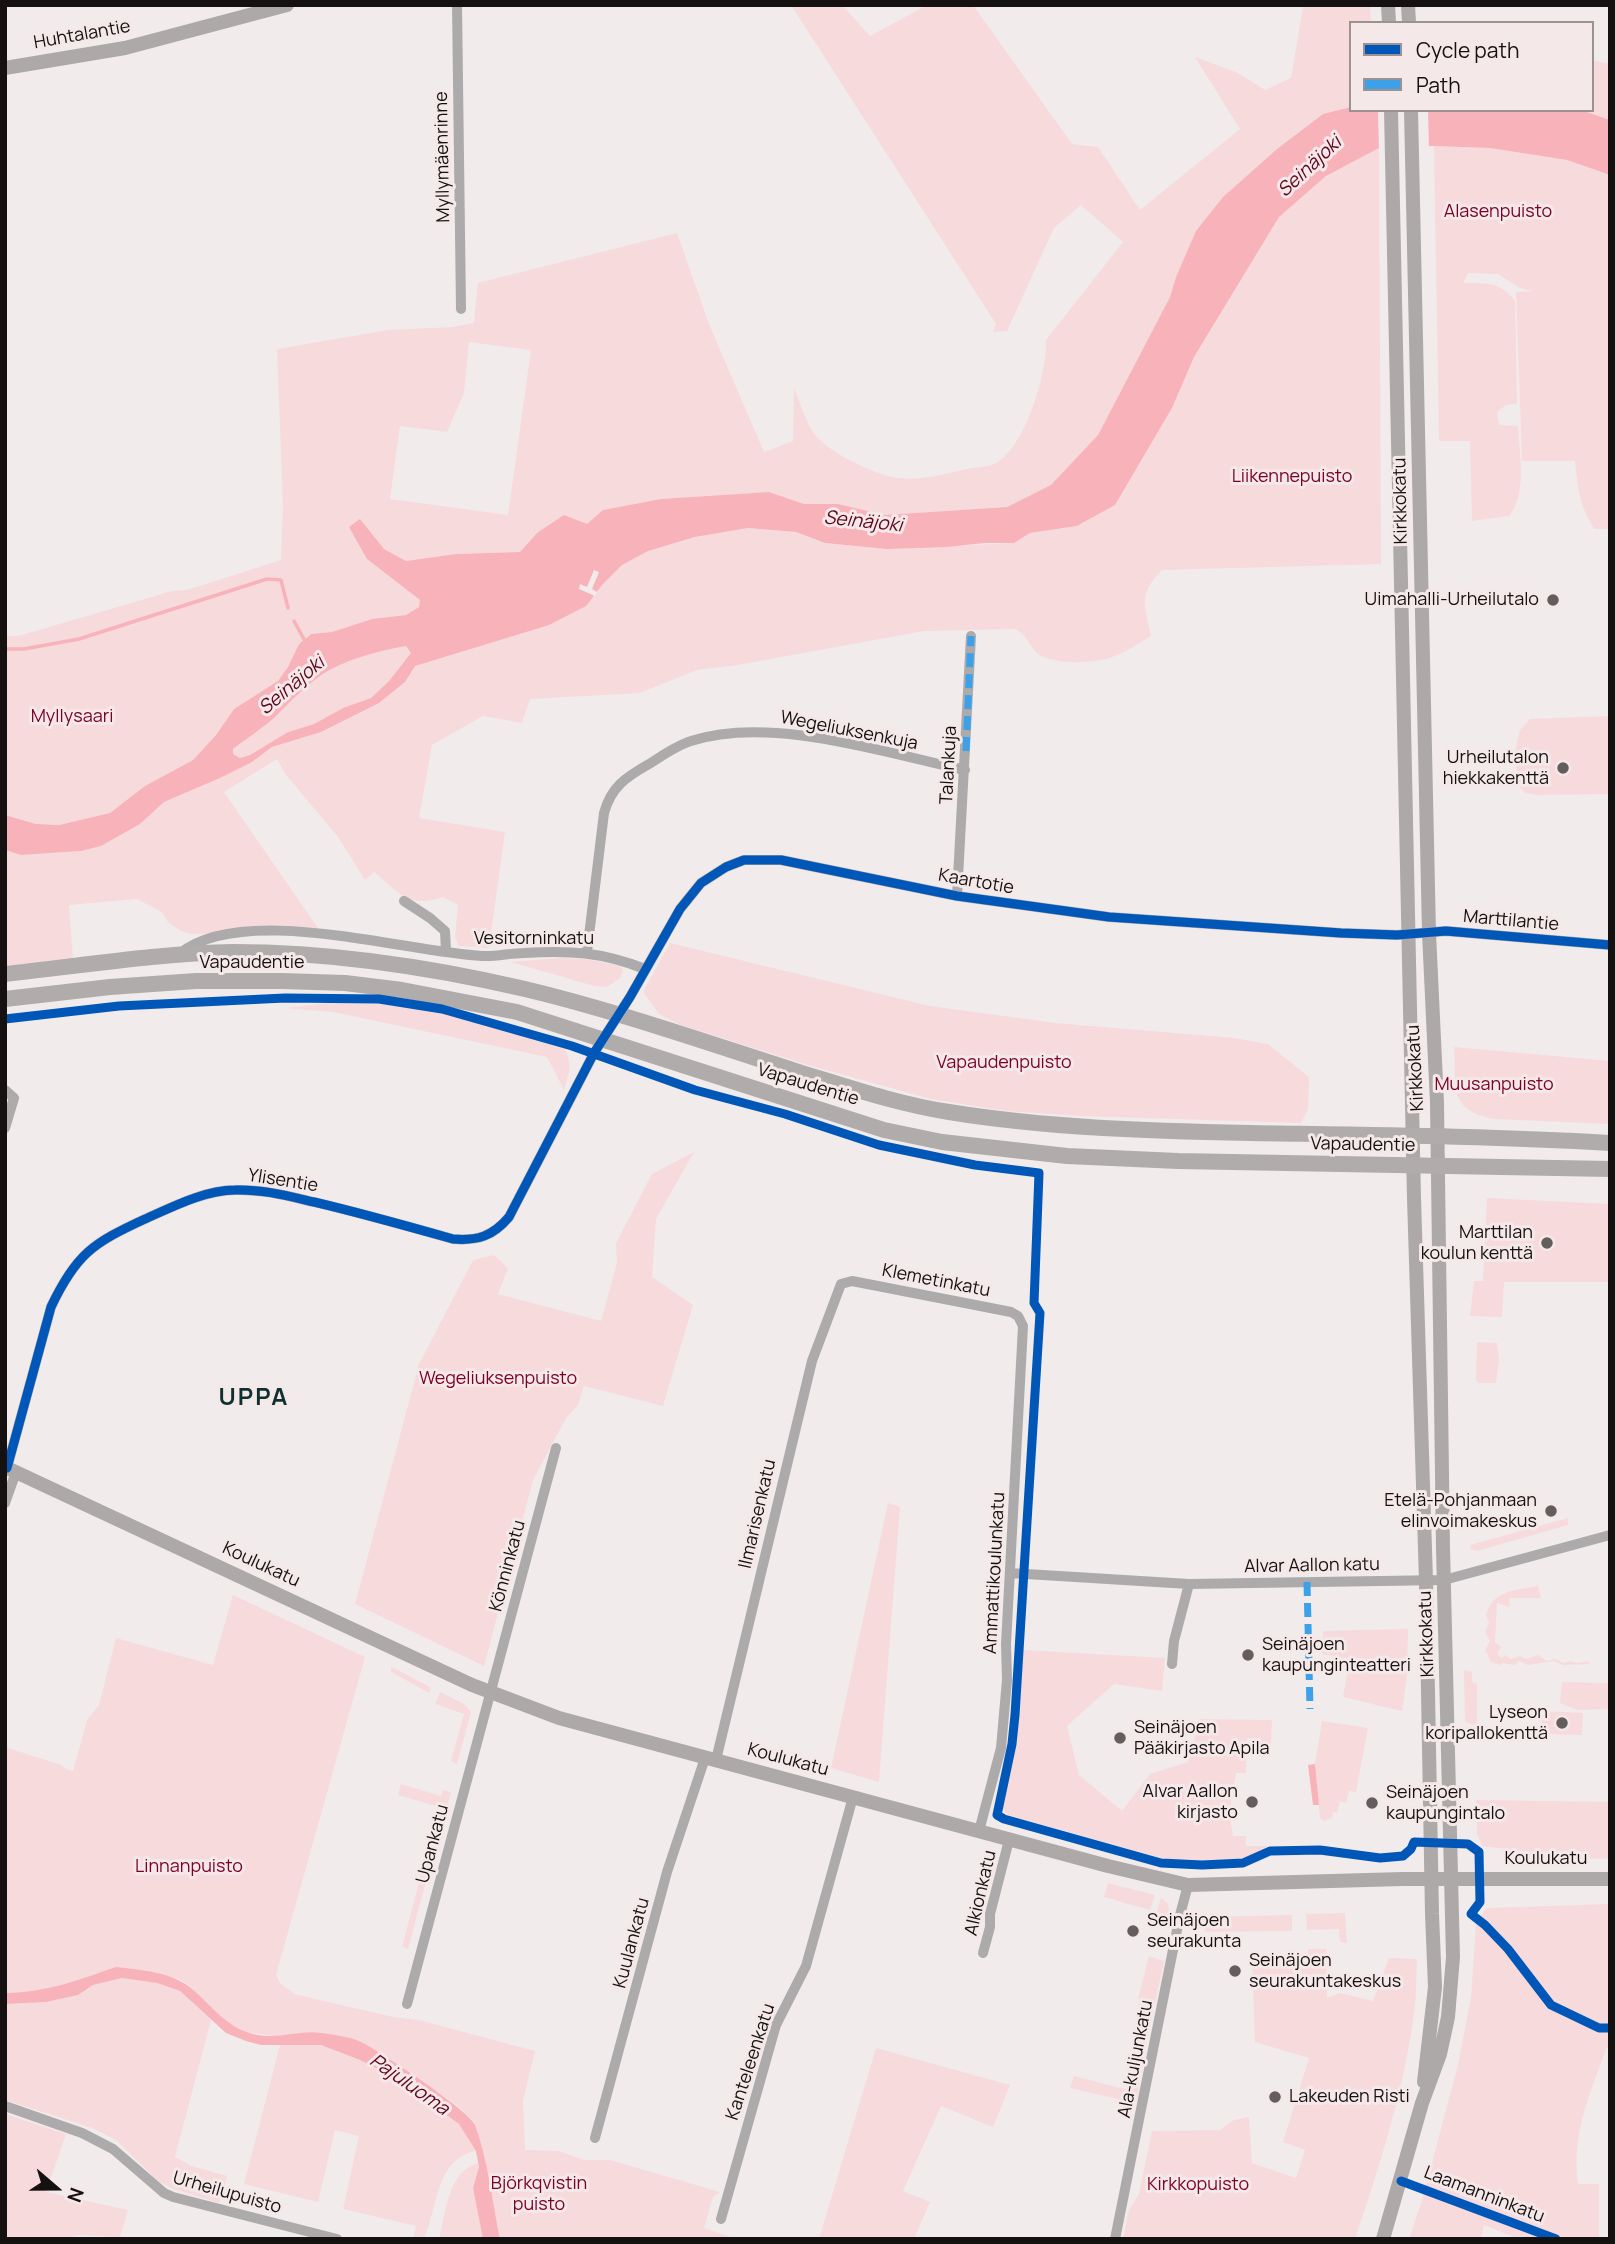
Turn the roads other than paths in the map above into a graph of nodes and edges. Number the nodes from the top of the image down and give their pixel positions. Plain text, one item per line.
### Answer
1 (287, 5) edge
2 (457, 5) edge
3 (5, 68) edge
4 (1391, 112) edge
5 (1411, 112) edge
6 (461, 309) dead end
7 (971, 636) dead end
8 (965, 770) junction
9 (957, 896) junction
10 (404, 901) dead end
11 (1429, 933) junction
12 (1409, 934) junction
13 (1610, 945) edge
14 (446, 951) junction
15 (587, 952) junction
16 (178, 955) junction
17 (645, 969) junction
18 (5, 974) edge
19 (5, 999) edge
20 (618, 1015) junction
21 (602, 1040) junction
22 (5, 1090) edge
23 (5, 1128) edge
24 (1413, 1136) junction
25 (1438, 1137) junction
26 (1610, 1143) edge
27 (1413, 1165) junction
28 (1438, 1166) junction
29 (1610, 1169) edge
30 (847, 1281) joint
31 (1018, 1316) joint
32 (556, 1448) dead end
33 (9, 1469) edge
34 (5, 1503) edge
35 (1610, 1535) edge
36 (1010, 1573) junction
37 (1444, 1580) junction
38 (1426, 1581) junction
39 (1189, 1584) junction
40 (1172, 1664) dead end
41 (491, 1692) junction
42 (711, 1759) junction
43 (853, 1797) junction
44 (979, 1831) junction
45 (1009, 1840) junction
46 (1451, 1878) junction
47 (1431, 1879) junction
48 (1610, 1879) edge
49 (1188, 1885) junction
50 (983, 1953) dead end
51 (407, 2004) dead end
52 (1422, 2103) junction
53 (5, 2106) edge
54 (595, 2138) dead end
55 (721, 2219) dead end
56 (337, 2239) edge
57 (1115, 2239) edge
58 (1383, 2239) edge

1 - 3 main road, Huhtalantie
2 - 6 street, Myllymäenrinne
4 - 12 main road, Kirkkokatu
5 - 11 main road, Kirkkokatu
7 - 8 street, Talankuja
8 - 9 street, Talankuja
8 - 15 street, Wegeliuksenkuja
9 - 12 street, Kaartotie
9 - 17 street, Kaartotie
10 - 14 street
11 - 12 street, Marttilantie
11 - 13 street, Marttilantie
11 - 25 main road, Kirkkokatu
12 - 24 main road, Kirkkokatu
14 - 15 street, Vesitorninkatu
14 - 16 street, Vesitorninkatu
15 - 17 street, Vesitorninkatu
16 - 18 main road, Vapaudentie
16 - 20 main road, Vapaudentie
17 - 20 street, Kaartotie
19 - 21 main road, Vapaudentie
20 - 21 street, Ylisentie
20 - 24 main road, Vapaudentie
21 - 27 main road, Vapaudentie
21 - 33 street, Ylisentie
22 - 23 street
24 - 25 main road, Vapaudentie
24 - 27 main road, Kirkkokatu
25 - 26 main road, Vapaudentie
25 - 28 main road, Kirkkokatu
27 - 28 main road, Vapaudentie
27 - 38 main road, Kirkkokatu
28 - 29 main road, Vapaudentie
28 - 37 main road, Kirkkokatu
30 - 31 street, Klemetinkatu
30 - 42 street, Ilmarisenkatu
31 - 36 street, Ammattikoulunkatu
32 - 41 street, Könninkatu
33 - 34 street, Ylisentie
33 - 41 main road, Koulukatu
35 - 37 street, Alvar Aallon katu
36 - 39 street, Alvar Aallon katu
36 - 44 street, Ammattikoulunkatu
37 - 38 street, Alvar Aallon katu
37 - 46 main road, Kirkkokatu
38 - 39 street, Alvar Aallon katu
38 - 47 main road, Kirkkokatu
39 - 40 street
41 - 42 main road, Koulukatu
41 - 51 street, Upankatu
42 - 43 main road, Koulukatu
42 - 54 street, Kuulankatu
43 - 44 main road, Koulukatu
43 - 55 street, Kanteleenkatu
44 - 45 main road, Koulukatu
45 - 49 main road, Koulukatu
45 - 50 street, Alkionkatu
46 - 47 main road, Koulukatu
46 - 48 main road, Koulukatu
46 - 52 main road, Kirkkokatu
47 - 49 main road, Koulukatu
47 - 52 main road, Kirkkokatu
49 - 57 street, Ala-kuljunkatu
52 - 58 main road, Kirkkokatu
53 - 56 street, Urheilupuisto

